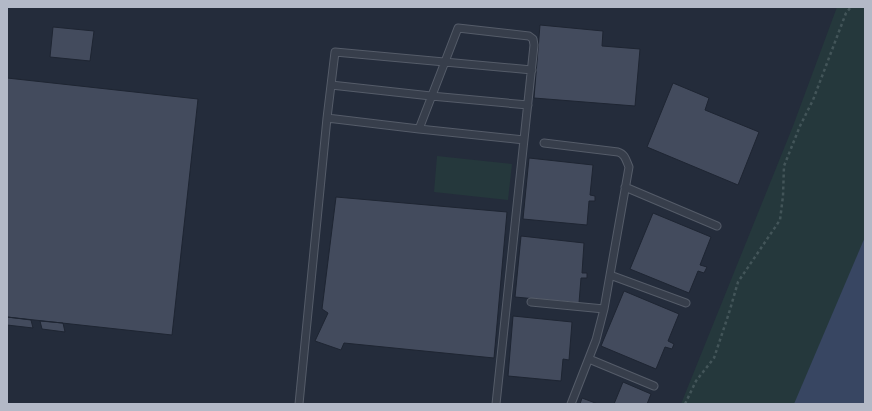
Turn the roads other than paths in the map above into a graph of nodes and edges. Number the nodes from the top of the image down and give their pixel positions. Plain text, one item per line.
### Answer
1 (445, 62) junction
2 (532, 70) junction
3 (331, 85) junction
4 (431, 96) junction
5 (528, 105) junction
6 (327, 118) junction
7 (419, 129) junction
8 (524, 140) junction
9 (544, 143) dead end
10 (625, 187) junction
11 (717, 226) dead end
12 (610, 275) junction
13 (532, 302) dead end
14 (686, 303) dead end
15 (604, 308) junction
16 (589, 359) junction
17 (654, 386) dead end
18 (299, 404) edge
19 (496, 404) edge
20 (571, 404) edge

1 - 2 lane
1 - 2 lane
1 - 3 lane
1 - 4 lane
2 - 5 lane
3 - 4 lane
3 - 6 lane
4 - 5 lane
4 - 7 lane
5 - 8 lane
6 - 7 lane
6 - 18 lane
7 - 8 lane
8 - 19 lane
9 - 10 lane
10 - 11 lane
10 - 12 lane
12 - 14 lane
12 - 15 lane
13 - 15 lane
15 - 16 lane
16 - 17 lane
16 - 20 lane

